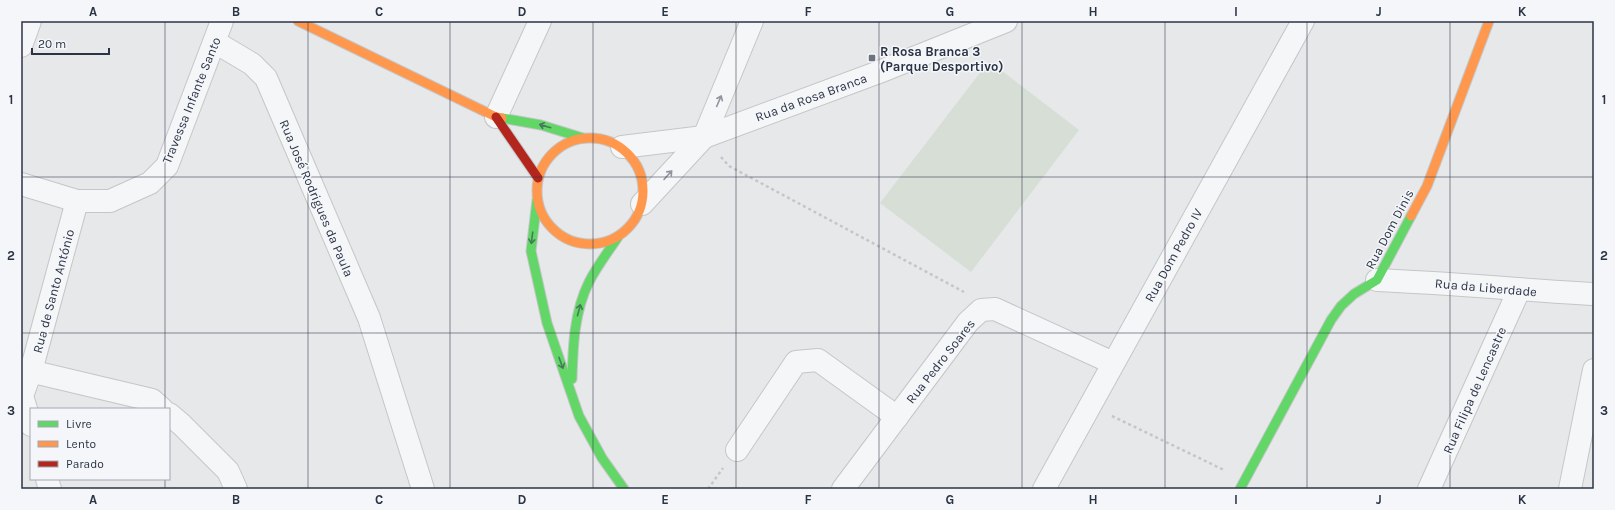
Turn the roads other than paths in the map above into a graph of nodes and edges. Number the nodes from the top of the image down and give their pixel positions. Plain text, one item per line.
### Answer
1 (30, 21) edge
2 (222, 21) edge
3 (298, 21) edge
4 (540, 21) edge
5 (752, 21) edge
6 (1006, 21) edge
7 (1303, 21) edge
8 (1489, 21) edge
9 (215, 42) junction
10 (21, 46) edge
11 (496, 117) junction
12 (704, 137) junction
13 (582, 138) junction
14 (622, 148) junction
15 (538, 178) junction
16 (21, 184) edge
17 (537, 199) junction
18 (77, 201) junction
19 (642, 204) junction
20 (618, 237) junction
21 (1377, 280) junction
22 (1519, 290) junction
23 (1594, 294) edge
24 (1113, 363) junction
25 (26, 370) edge
26 (1594, 370) edge
27 (571, 390) junction
28 (161, 408) edge
29 (170, 415) edge
30 (897, 417) junction
31 (30, 423) edge
32 (737, 450) dead end
33 (236, 489) edge
34 (423, 489) edge
35 (624, 489) edge
36 (843, 489) edge
37 (1044, 489) edge
38 (1240, 489) edge
39 (1429, 489) edge
40 (1570, 489) edge

1 - 10 street
2 - 9 street, Travessa Infante Santo
3 - 11 street
4 - 11 street
12 -> 5 street
6 - 12 street, Rua da Rosa Branca
7 - 24 street, Rua Dom Pedro IV
8 - 21 street, Rua Dom Dinis
9 - 18 street, Travessa Infante Santo
9 - 34 street, Rua José Rodrigues da Paula
13 -> 11 street
11 - 15 street
12 - 14 street, Rua da Rosa Branca
19 -> 12 street, Rua da Rosa Branca
13 - 14 street
13 - 15 street
14 - 19 street
15 - 17 street
16 - 18 street, Travessa Infante Santo
17 - 20 street
17 -> 27 street
18 - 25 street, Rua de Santo António
19 - 20 street
27 -> 20 street
21 - 22 street, Rua da Liberdade
21 - 38 street, Rua Dom Dinis
22 - 23 street, Rua da Liberdade
22 - 39 street, Rua Filipa de Lencastre
24 - 30 street, Rua Pedro Soares
24 - 37 street, Rua Dom Pedro IV
25 - 28 street
25 - 31 street, Rua de Santo António
26 - 40 street
27 - 35 street
29 - 33 street
30 - 32 street
30 - 36 street, Rua Pedro Soares

